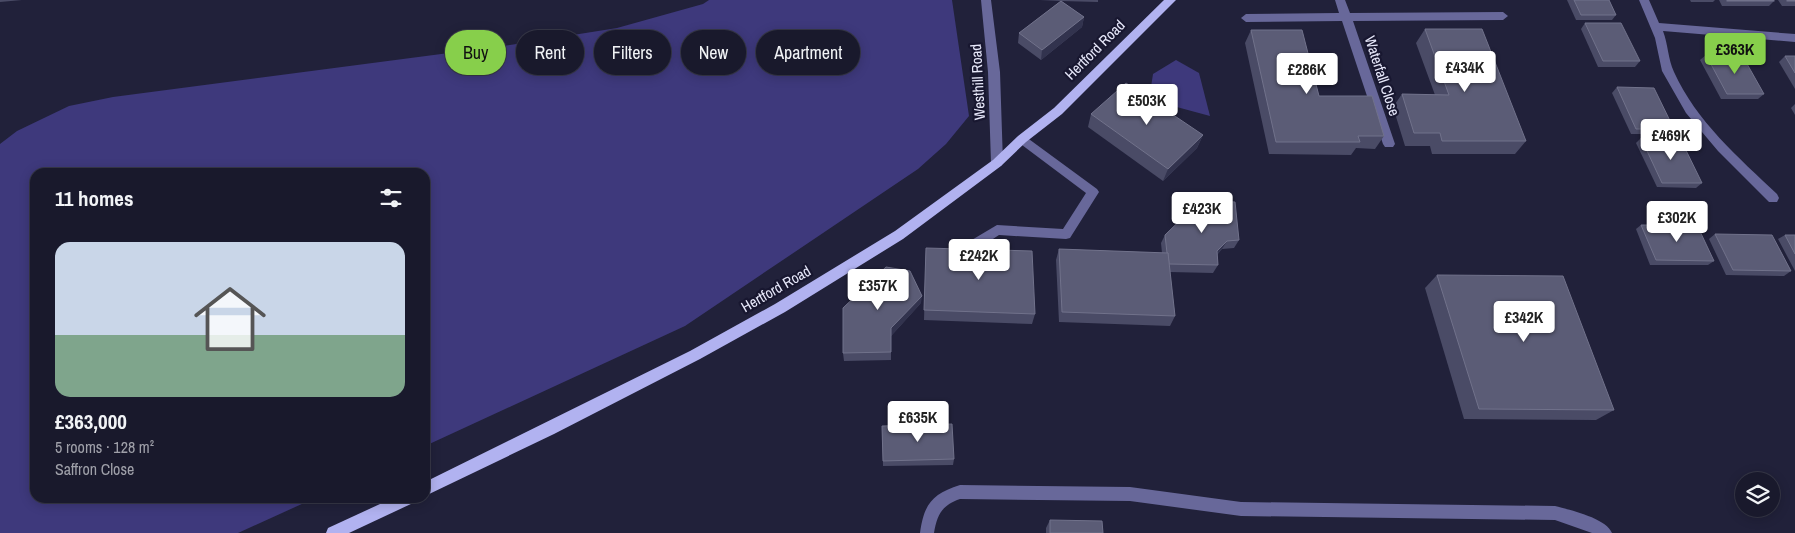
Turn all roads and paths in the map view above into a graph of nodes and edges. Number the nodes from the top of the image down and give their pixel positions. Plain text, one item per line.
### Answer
1 (986, 0) edge
2 (1171, 0) edge
3 (1340, 0) edge
4 (1644, 0) edge
5 (1503, 16) dead end
6 (1347, 17) junction
7 (1246, 18) dead end
8 (1656, 27) junction
9 (1795, 38) edge
10 (1022, 139) junction
11 (1389, 144) dead end
12 (997, 163) junction
13 (1773, 198) dead end
14 (969, 248) edge
15 (430, 487) edge
16 (397, 503) edge
17 (333, 533) edge
18 (928, 533) edge
19 (1606, 533) edge

1 - 12 street, Westhill Road
2 - 10 main road, Hertford Road
3 - 6 street, Waterfall Close
4 - 8 street
5 - 6 street, Waterfall Close
6 - 7 street, Waterfall Close
6 - 11 street, Waterfall Close
8 - 9 street
8 - 13 street
10 - 12 main road, Hertford Road
10 - 14 street
12 - 15 main road, Hertford Road
16 - 17 main road
18 - 19 street

